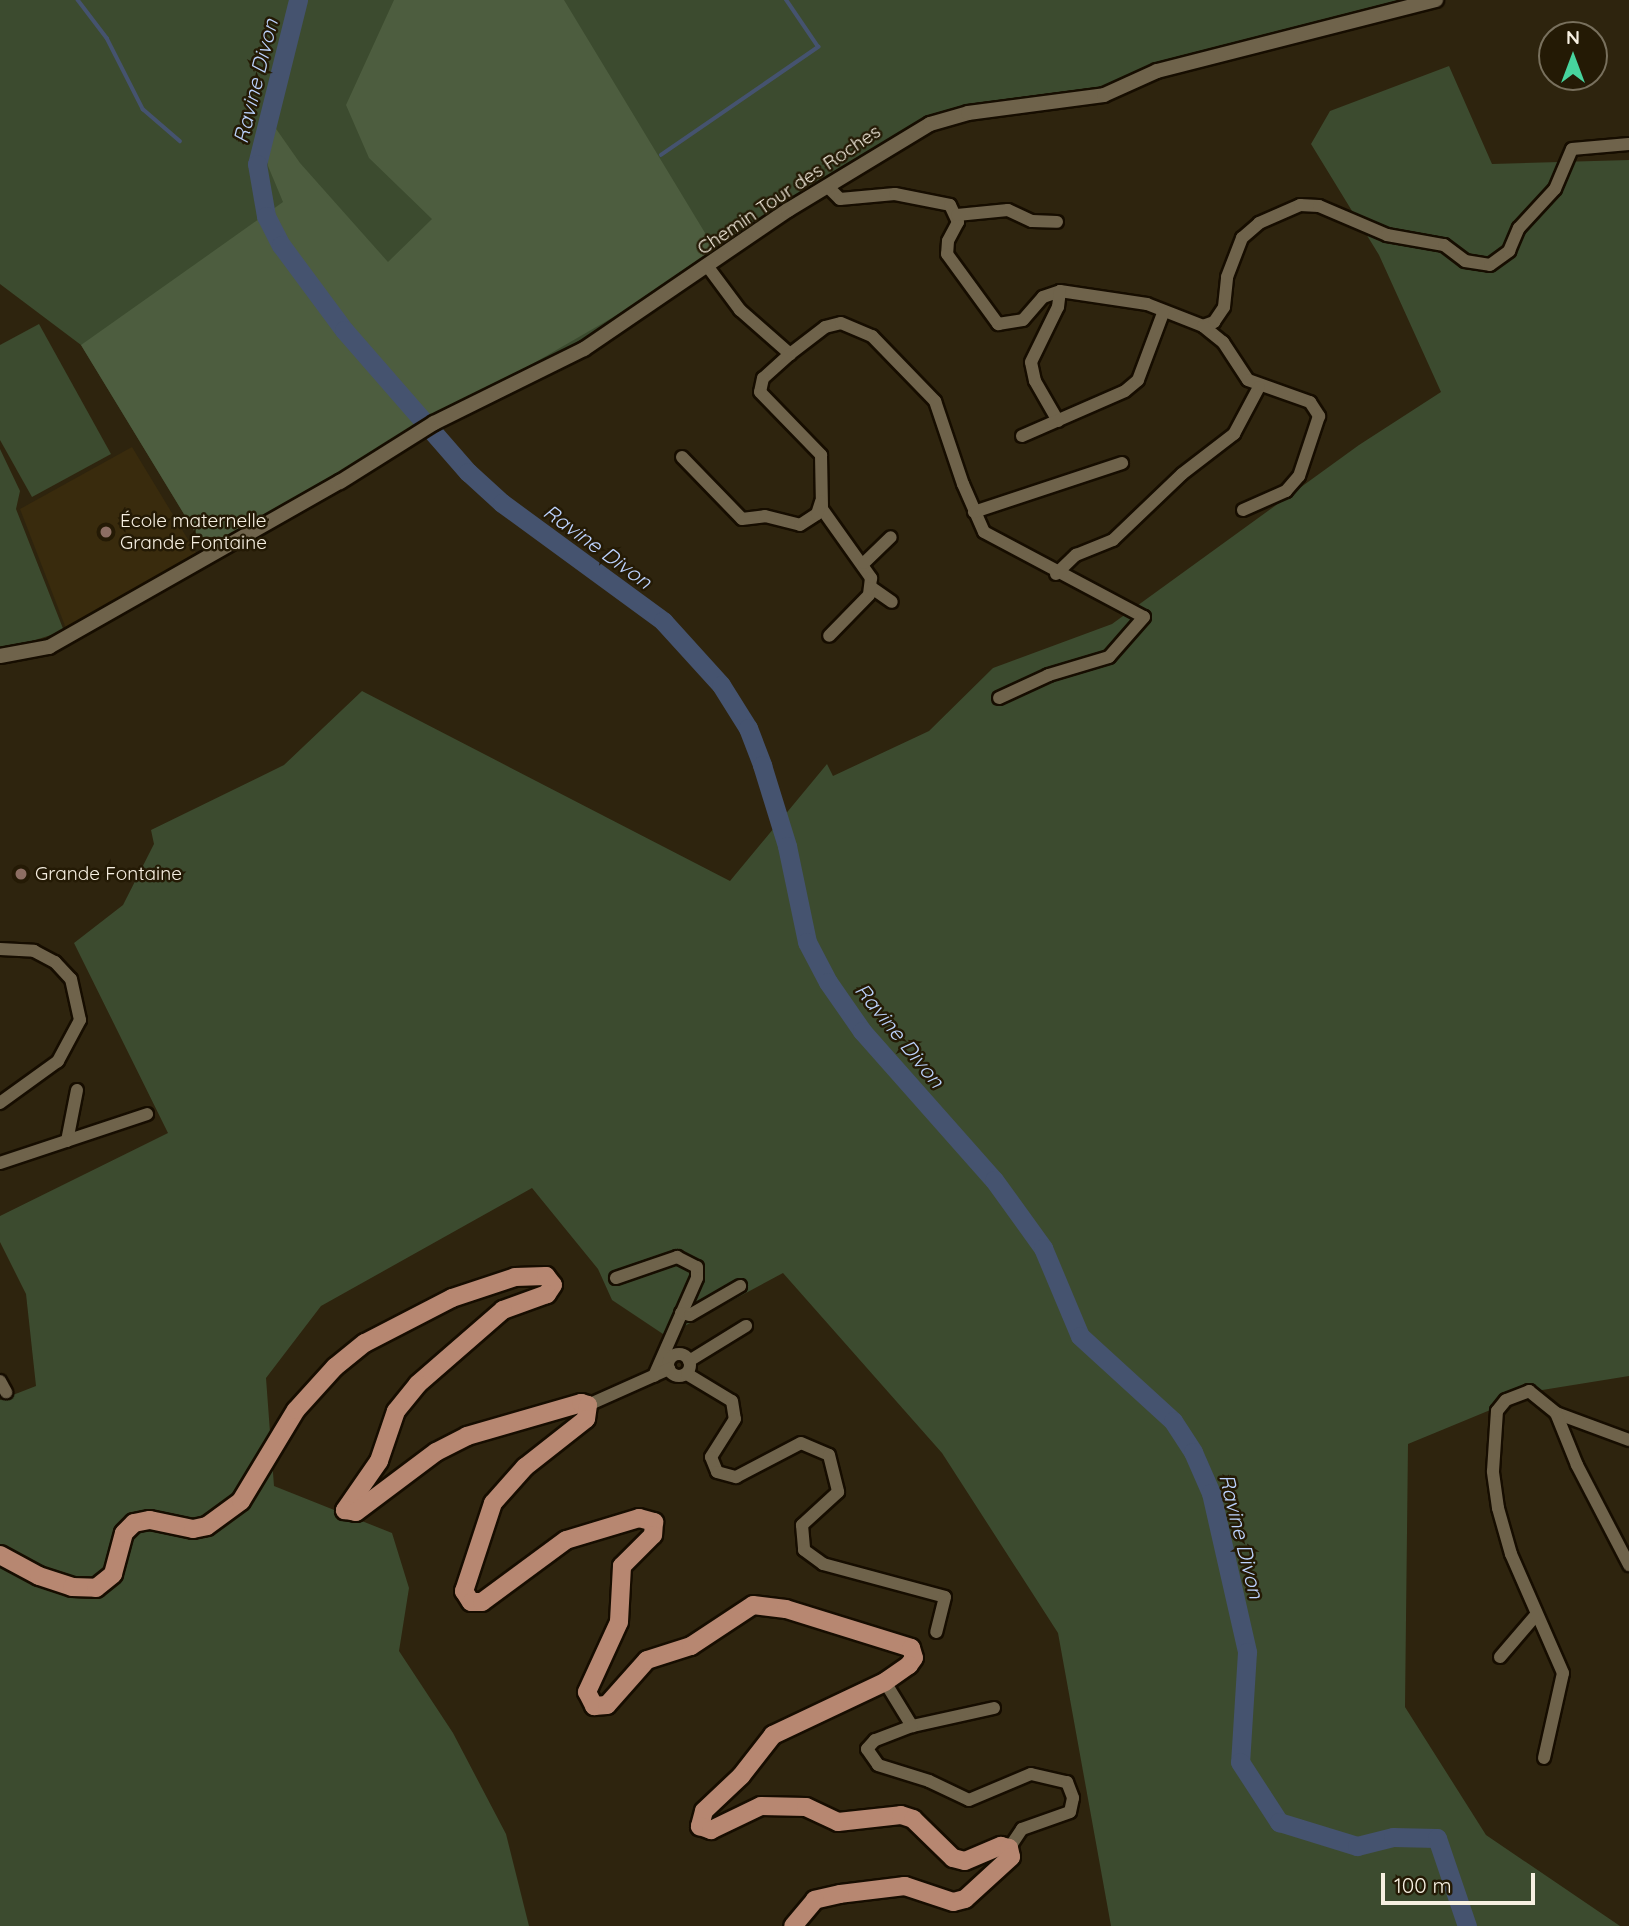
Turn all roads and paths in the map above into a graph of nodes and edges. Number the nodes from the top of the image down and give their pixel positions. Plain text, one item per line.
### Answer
1 (1436, 0) edge
2 (1629, 144) edge
3 (828, 187) junction
4 (957, 215) junction
5 (1057, 222) dead end
6 (708, 268) junction
7 (1060, 291) junction
8 (1163, 313) junction
9 (1203, 326) junction
10 (790, 354) junction
11 (1259, 387) junction
12 (1058, 421) junction
13 (1022, 436) dead end
14 (682, 457) dead end
15 (1122, 463) dead end
16 (821, 502) junction
17 (1243, 510) dead end
18 (974, 512) junction
19 (891, 537) dead end
20 (864, 563) junction
21 (1056, 573) junction
22 (872, 588) junction
23 (892, 602) dead end
24 (829, 636) dead end
25 (7, 654) edge
26 (999, 698) dead end
27 (0, 949) edge
28 (77, 1090) dead end
29 (0, 1103) edge
30 (147, 1114) dead end
31 (66, 1141) junction
32 (0, 1163) edge
33 (616, 1278) dead end
34 (740, 1286) dead end
35 (681, 1313) junction
36 (746, 1326) dead end
37 (688, 1367) junction
38 (669, 1369) junction
39 (654, 1376) junction
40 (588, 1405) junction
41 (1556, 1413) junction
42 (1629, 1440) edge
43 (0, 1555) edge
44 (1629, 1565) edge
45 (1536, 1615) junction
46 (936, 1632) dead end
47 (1500, 1657) dead end
48 (885, 1682) junction
49 (994, 1708) dead end
50 (912, 1726) junction
51 (1544, 1758) dead end
52 (1009, 1848) junction
53 (793, 1926) edge

1 - 3 street, Chemin Tour des Roches
2 - 9 street
3 - 4 street
3 - 6 street, Chemin Tour des Roches
4 - 5 street
4 - 7 street
6 - 10 street
6 - 25 street, Chemin Tour des Roches
7 - 8 street
7 - 12 street
8 - 9 street
8 - 12 street
9 - 11 street
10 - 16 street
10 - 18 street
11 - 17 street
11 - 21 street
12 - 13 street
14 - 16 street
15 - 18 street
16 - 20 street
18 - 21 street
19 - 20 street
20 - 22 street
21 - 26 street
22 - 23 street
22 - 24 street
27 - 29 street
28 - 31 street
30 - 31 street
31 - 32 street
33 - 35 street
34 - 35 street
35 - 39 street
36 - 37 street
37 - 38 street
37 - 38 street
37 - 46 street
38 - 39 street
39 - 40 street
40 - 43 main road
40 - 48 main road
41 - 42 street
41 - 44 street
41 - 45 street
45 - 47 street
45 - 51 street
48 - 50 street
48 - 52 main road
49 - 50 street
50 - 52 street
52 - 53 main road

